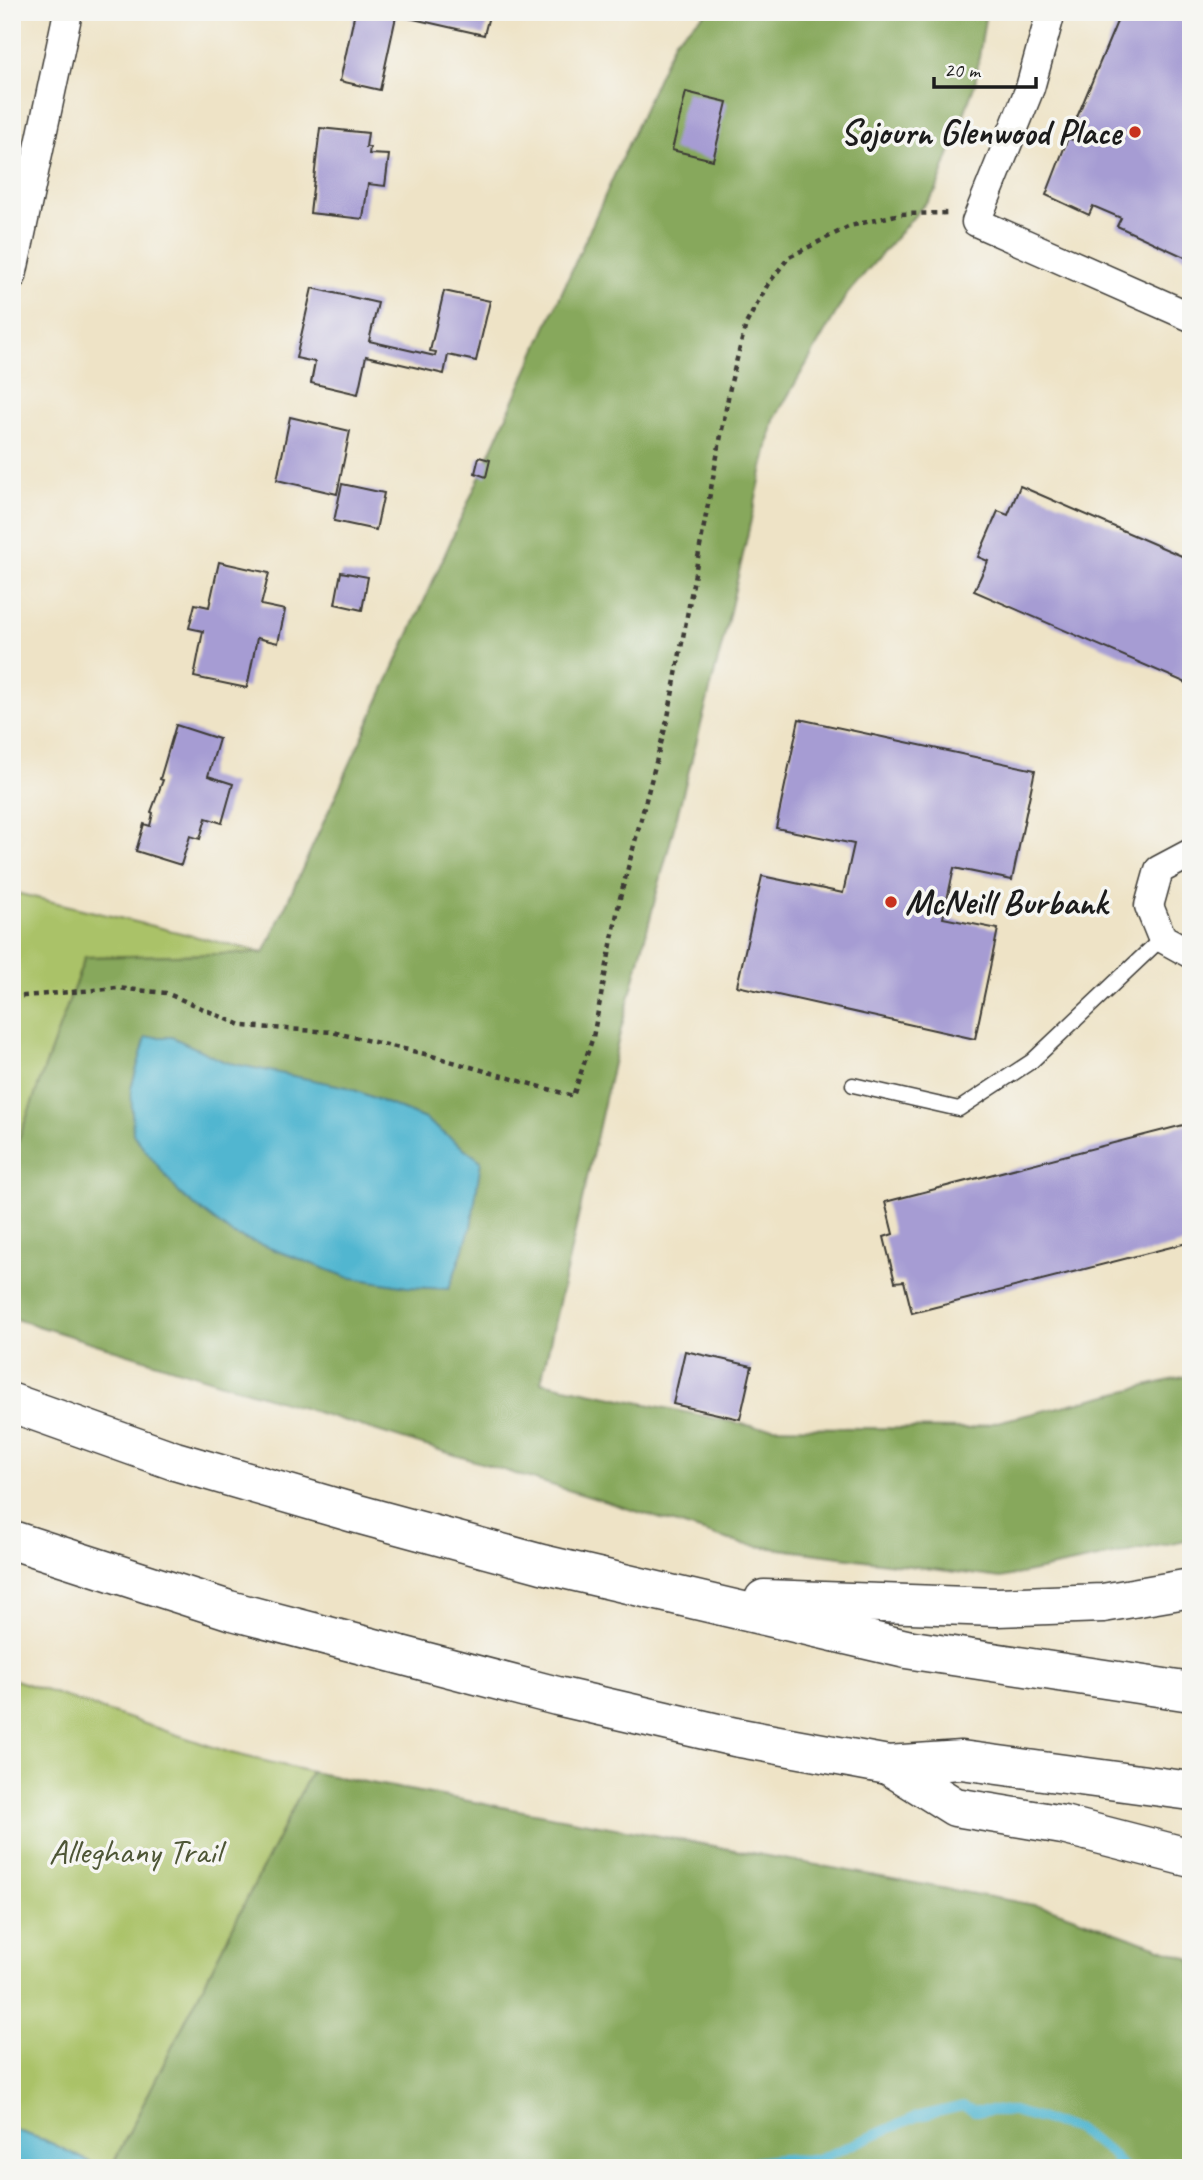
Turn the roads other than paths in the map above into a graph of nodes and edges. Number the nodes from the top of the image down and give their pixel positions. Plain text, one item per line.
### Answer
1 (68, 12) edge
2 (1052, 12) edge
3 (12, 276) edge
4 (1191, 317) edge
5 (1191, 853) edge
6 (1162, 938) junction
7 (1191, 954) edge
8 (853, 1085) dead end
9 (12, 1402) edge
10 (12, 1541) edge
11 (1191, 1588) edge
12 (677, 1596) junction
13 (1191, 1692) edge
14 (888, 1765) junction
15 (1191, 1791) edge
16 (1191, 1858) edge

1 - 3 street
2 - 4 street
5 - 6 street
6 - 7 street
6 - 8 lane
9 - 12 highway
10 - 14 highway
11 - 12 highway
12 - 13 highway
14 - 15 highway
14 - 16 highway

